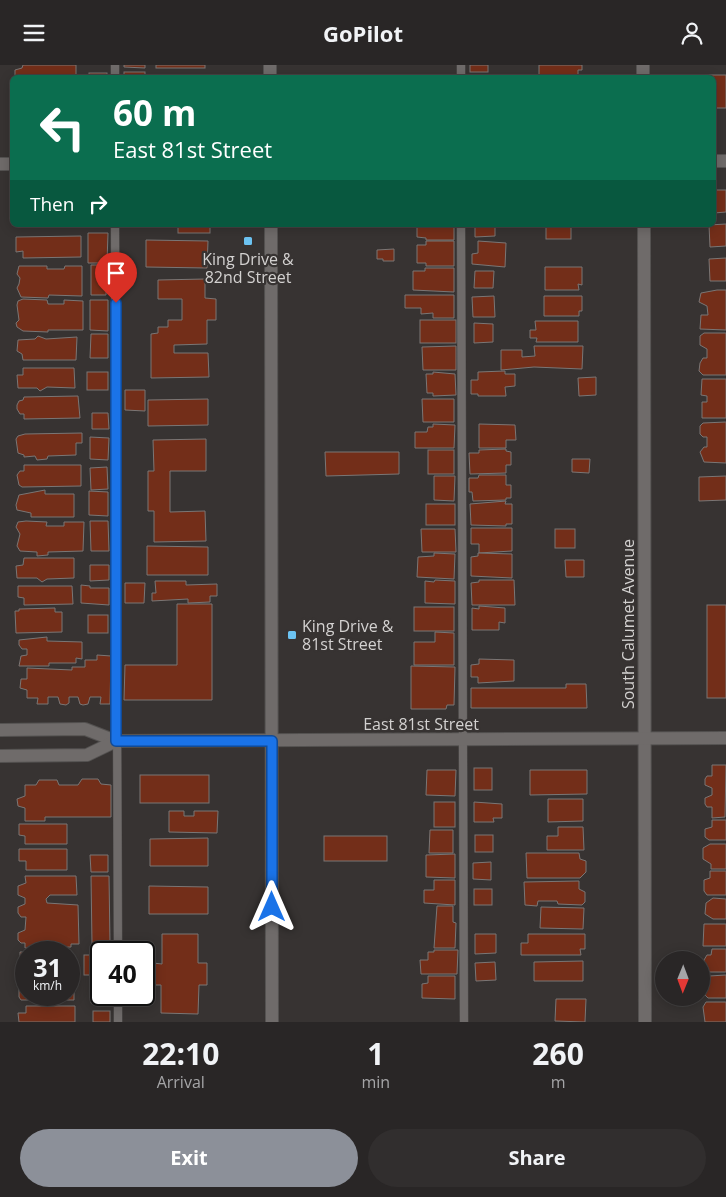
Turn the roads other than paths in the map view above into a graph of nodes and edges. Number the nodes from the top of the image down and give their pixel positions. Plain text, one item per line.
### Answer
1 (116, 227) edge
2 (271, 227) edge
3 (461, 227) edge
4 (644, 227) edge
5 (0, 730) edge
6 (644, 739) junction
7 (726, 739) edge
8 (464, 740) junction
9 (116, 741) junction
10 (272, 741) junction
11 (0, 756) edge
12 (118, 941) edge
13 (118, 1006) edge
14 (118, 1022) edge
15 (272, 1022) edge
16 (464, 1022) edge
17 (645, 1022) edge

1 - 9 lane
2 - 10 street
3 - 8 lane
4 - 6 street, South Calumet Avenue
5 - 9 street, East 81st Street
6 - 7 street, East 81st Street
6 - 8 street, East 81st Street
6 - 17 street, South Calumet Avenue
8 - 10 street, East 81st Street
8 - 16 lane
9 - 10 street, East 81st Street
9 - 11 street, East 81st Street
9 - 12 lane
10 - 15 street
13 - 14 lane

